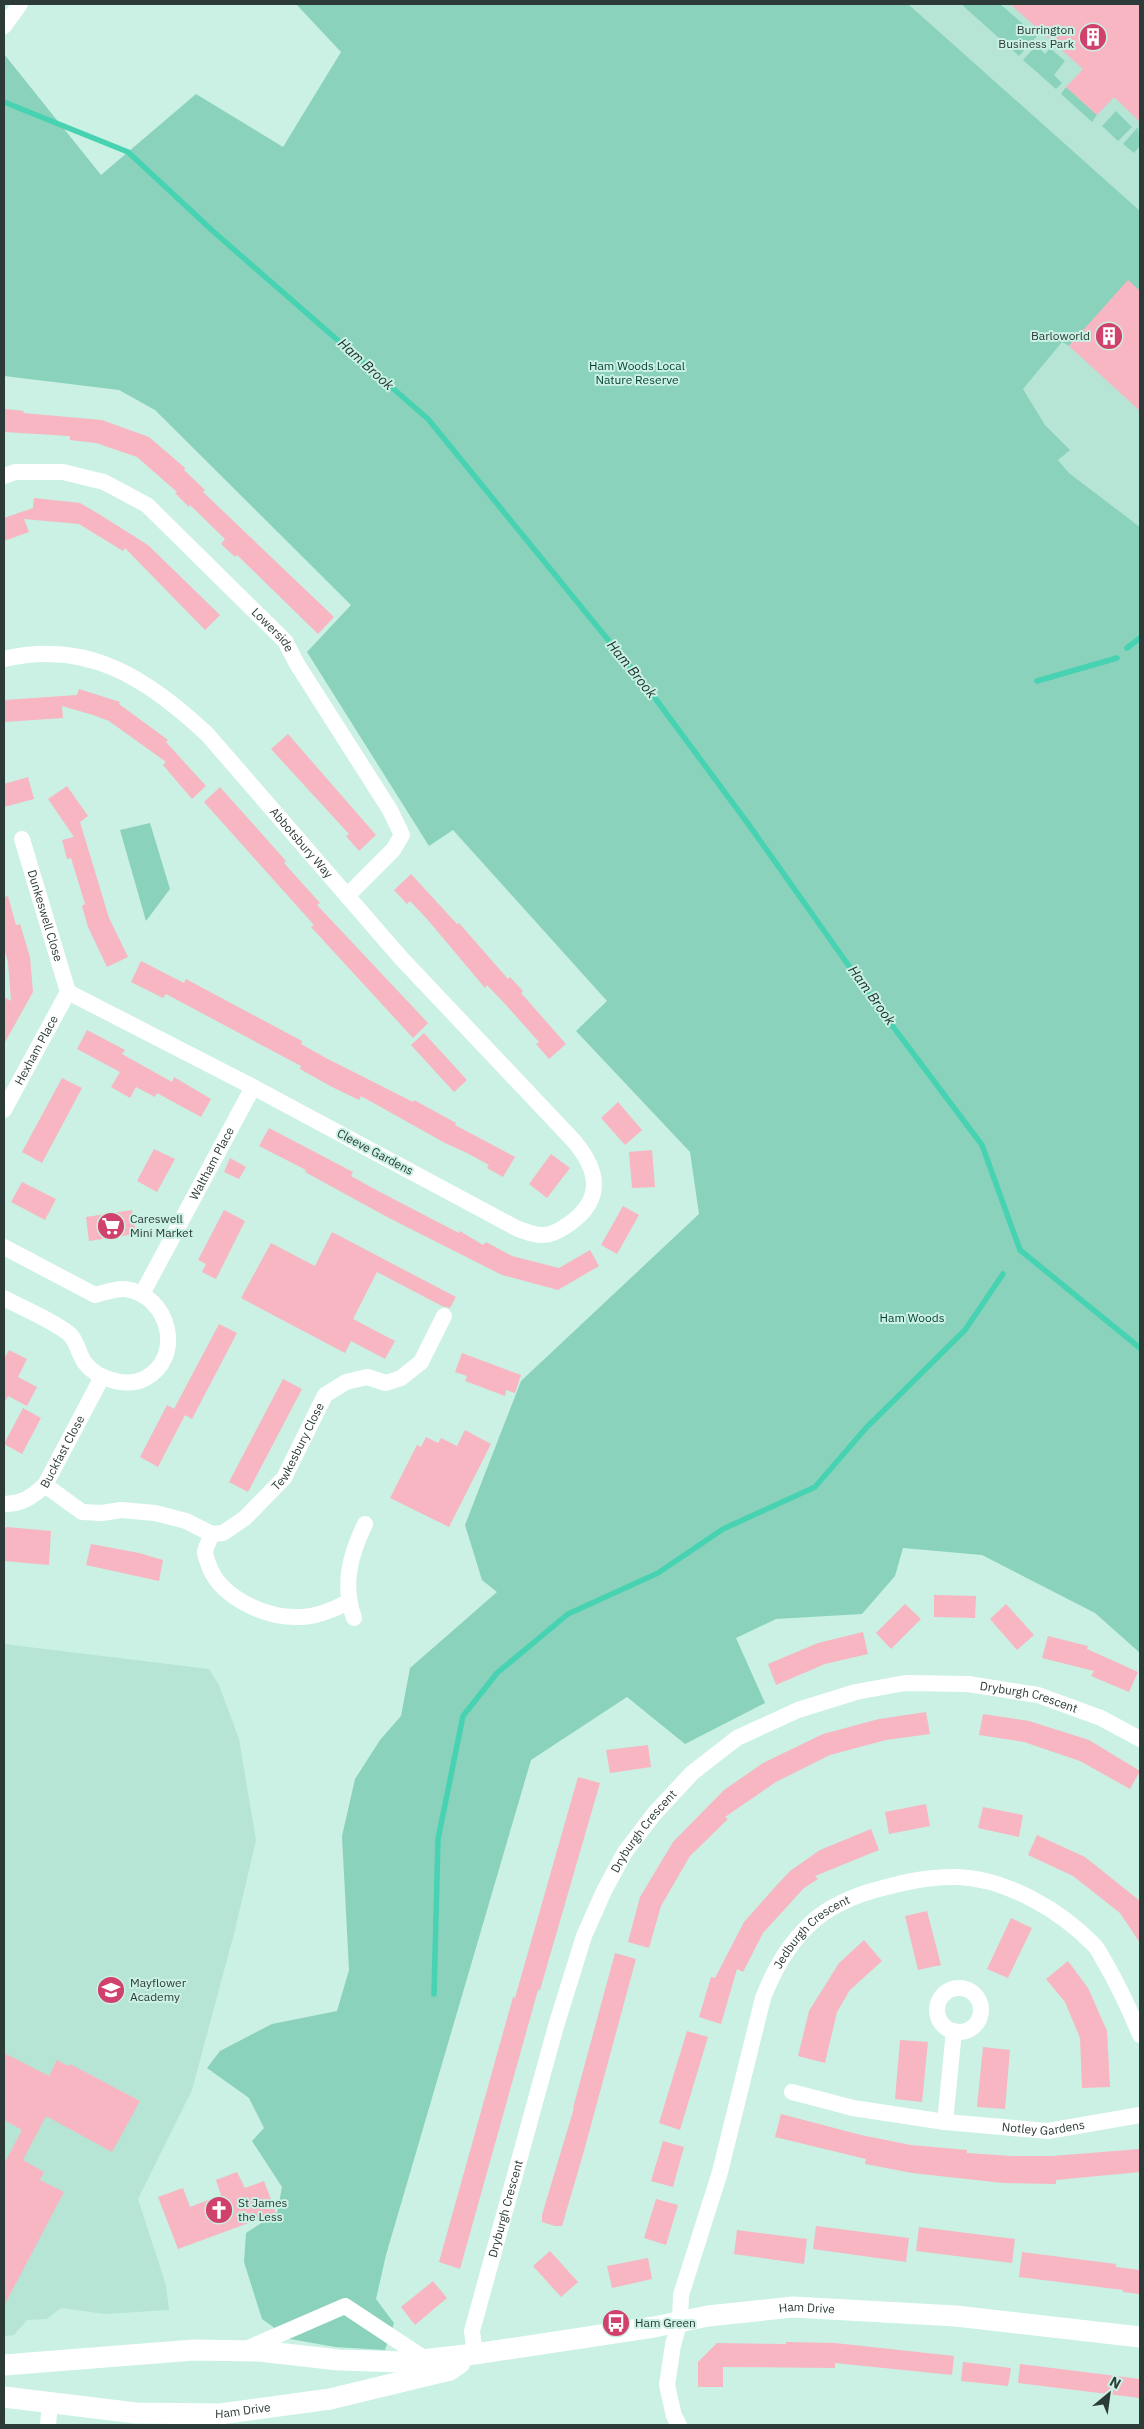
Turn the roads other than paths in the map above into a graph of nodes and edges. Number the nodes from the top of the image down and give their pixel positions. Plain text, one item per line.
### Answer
1 (20, 4) edge
2 (4, 26) edge
3 (4, 476) edge
4 (4, 659) edge
5 (22, 839) dead end
6 (347, 896) junction
7 (68, 992) junction
8 (253, 1087) junction
9 (4, 1110) edge
10 (554, 1118) joint
11 (4, 1247) edge
12 (142, 1294) junction
13 (4, 1298) edge
14 (444, 1316) dead end
15 (102, 1377) junction
16 (45, 1485) junction
17 (4, 1504) edge
18 (365, 1524) dead end
19 (212, 1534) junction
20 (348, 1602) junction
21 (354, 1618) dead end
22 (1140, 1739) edge
23 (954, 2031) dead end
24 (1140, 2035) edge
25 (792, 2092) dead end
26 (1140, 2116) edge
27 (945, 2122) junction
28 (680, 2320) junction
29 (1140, 2337) edge
30 (242, 2351) junction
31 (476, 2354) junction
32 (425, 2359) junction
33 (4, 2365) edge
34 (4, 2397) edge
35 (50, 2403) junction
36 (220, 2414) junction
37 (48, 2425) edge
38 (238, 2425) edge
39 (679, 2425) edge

1 - 2 street
3 - 6 street, Lowerside
4 - 6 street, Abbotsbury Way
5 - 7 street, Dunkeswell Close
6 - 10 street, Abbotsbury Way
7 - 8 street, Cleeve Gardens
7 - 9 street, Hexham Place
8 - 10 street, Cleeve Gardens
8 - 12 street, Waltham Place
11 - 12 street
12 - 15 street
13 - 15 street
14 - 19 street, Tewkesbury Close
15 - 16 street, Buckfast Close
16 - 17 street, Buckfast Close
16 - 19 street
18 - 20 street
19 - 20 street
20 - 21 street
22 - 31 street, Dryburgh Crescent
23 - 27 street
24 - 28 street, Jedburgh Crescent
25 - 27 street, Notley Gardens
26 - 27 street, Notley Gardens
28 - 29 street, Ham Drive
28 - 31 street, Ham Drive
28 - 39 street, Jedburgh Crescent
30 - 32 street, Ham Drive
30 - 32 street
30 - 33 street, Ham Drive
31 - 32 street, Ham Drive
31 - 36 street, Ham Drive
34 - 35 street, Ham Drive
35 - 36 street, Ham Drive
35 - 37 street
36 - 38 street

